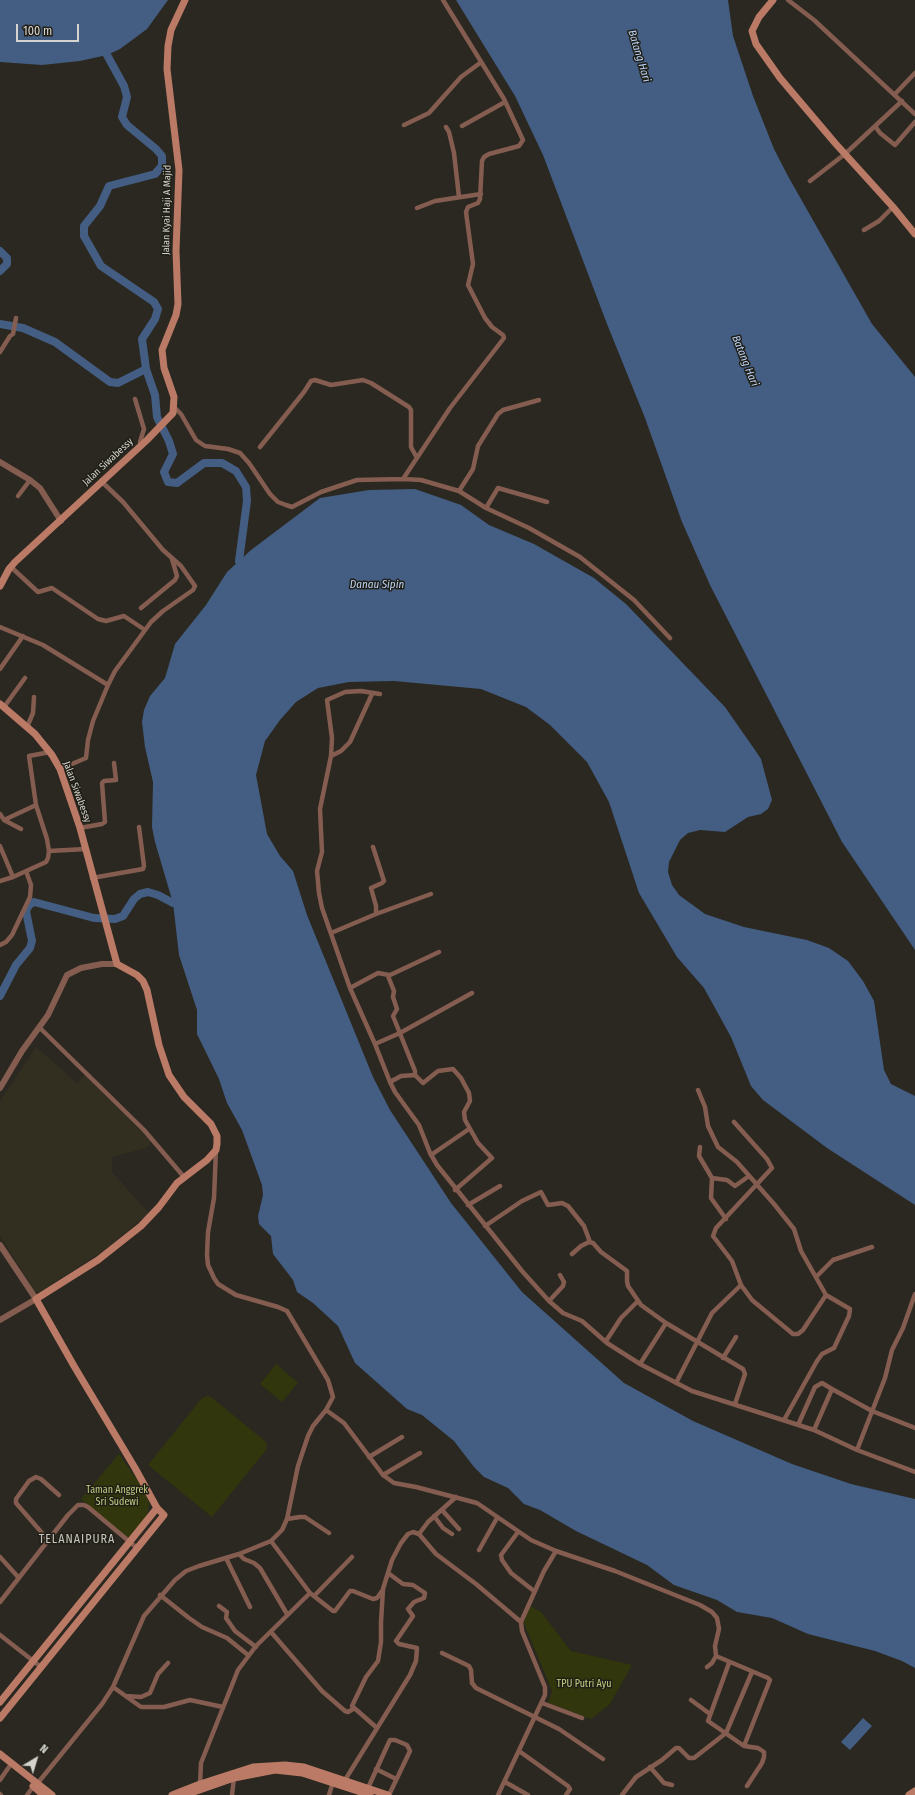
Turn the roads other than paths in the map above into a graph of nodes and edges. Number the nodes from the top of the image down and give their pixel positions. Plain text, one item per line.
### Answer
1 (184, 0) edge
2 (443, 0) edge
3 (773, 0) edge
4 (788, 0) edge
5 (480, 63) junction
6 (915, 73) edge
7 (895, 94) junction
8 (902, 101) junction
9 (505, 102) junction
10 (915, 114) edge
11 (915, 122) edge
12 (404, 125) dead end
13 (462, 126) dead end
14 (875, 126) junction
15 (446, 127) dead end
16 (845, 154) junction
17 (810, 181) dead end
18 (481, 194) junction
19 (459, 197) junction
20 (893, 207) junction
21 (417, 208) dead end
22 (864, 230) dead end
23 (915, 234) edge
24 (16, 318) dead end
25 (0, 352) edge
26 (136, 399) dead end
27 (539, 400) dead end
28 (174, 408) junction
29 (170, 418) joint
30 (141, 445) junction
31 (260, 447) dead end
32 (417, 458) junction
33 (0, 462) edge
34 (404, 479) junction
35 (30, 480) junction
36 (101, 481) junction
37 (459, 491) junction
38 (18, 496) dead end
39 (547, 502) dead end
40 (486, 508) junction
41 (61, 521) junction
42 (172, 559) junction
43 (11, 567) junction
44 (0, 586) edge
45 (140, 608) dead end
46 (0, 627) edge
47 (145, 630) junction
48 (23, 636) junction
49 (670, 638) dead end
50 (0, 669) edge
51 (25, 678) dead end
52 (108, 685) junction
53 (372, 694) junction
54 (380, 694) dead end
55 (34, 697) dead end
56 (2, 705) edge
57 (28, 727) junction
58 (50, 752) junction
59 (331, 756) junction
60 (114, 763) dead end
61 (60, 769) junction
62 (36, 805) junction
63 (0, 814) edge
64 (4, 820) junction
65 (139, 827) dead end
66 (80, 828) junction
67 (20, 829) dead end
68 (0, 846) edge
69 (373, 847) dead end
70 (86, 849) junction
71 (49, 851) junction
72 (26, 871) junction
73 (13, 877) junction
74 (92, 878) junction
75 (0, 881) edge
76 (431, 894) dead end
77 (376, 914) junction
78 (331, 933) junction
79 (0, 945) edge
80 (439, 952) dead end
81 (117, 964) junction
82 (389, 975) junction
83 (350, 988) junction
84 (472, 993) dead end
85 (39, 1027) junction
86 (400, 1034) junction
87 (376, 1044) junction
88 (414, 1075) junction
89 (390, 1082) junction
90 (0, 1088) edge
91 (698, 1090) dead end
92 (734, 1122) dead end
93 (470, 1129) junction
94 (700, 1147) dead end
95 (216, 1150) junction
96 (431, 1155) junction
97 (749, 1176) junction
98 (184, 1177) junction
99 (712, 1178) junction
100 (757, 1185) junction
101 (500, 1186) dead end
102 (455, 1190) junction
103 (468, 1205) junction
104 (726, 1219) junction
105 (485, 1226) junction
106 (590, 1242) junction
107 (0, 1245) edge
108 (872, 1247) dead end
109 (572, 1254) dead end
110 (560, 1275) dead end
111 (817, 1276) junction
112 (741, 1285) junction
113 (826, 1294) junction
114 (915, 1294) edge
115 (36, 1299) junction
116 (549, 1301) junction
117 (638, 1301) junction
118 (0, 1320) edge
119 (666, 1323) junction
120 (736, 1336) dead end
121 (606, 1341) junction
122 (696, 1342) junction
123 (723, 1358) junction
124 (640, 1364) junction
125 (676, 1384) junction
126 (832, 1389) junction
127 (735, 1404) junction
128 (326, 1410) junction
129 (872, 1411) junction
130 (784, 1420) junction
131 (798, 1424) junction
132 (915, 1428) edge
133 (814, 1430) junction
134 (402, 1437) dead end
135 (857, 1450) junction
136 (420, 1453) dead end
137 (369, 1457) junction
138 (915, 1472) edge
139 (383, 1475) junction
140 (59, 1495) dead end
141 (456, 1498) junction
142 (157, 1508) junction
143 (442, 1510) junction
144 (434, 1516) junction
145 (497, 1518) junction
146 (287, 1519) junction
147 (459, 1529) dead end
148 (518, 1532) junction
149 (329, 1533) dead end
150 (419, 1534) junction
151 (452, 1534) dead end
152 (49, 1540) junction
153 (271, 1541) junction
154 (129, 1542) junction
155 (137, 1548) junction
156 (479, 1550) dead end
157 (556, 1552) junction
158 (239, 1554) junction
159 (0, 1557) edge
160 (352, 1557) dead end
161 (226, 1558) junction
162 (388, 1573) junction
163 (19, 1578) junction
164 (383, 1589) junction
165 (534, 1591) junction
166 (313, 1594) junction
167 (160, 1595) junction
168 (0, 1602) edge
169 (219, 1606) dead end
170 (250, 1607) dead end
171 (287, 1614) junction
172 (521, 1622) junction
173 (271, 1632) junction
174 (0, 1635) edge
175 (256, 1647) junction
176 (442, 1653) dead end
177 (248, 1655) junction
178 (716, 1656) junction
179 (33, 1661) junction
180 (168, 1663) dead end
181 (729, 1663) junction
182 (41, 1667) junction
183 (707, 1667) dead end
184 (752, 1672) junction
185 (113, 1687) junction
186 (124, 1696) junction
187 (691, 1700) dead end
188 (0, 1702) edge
189 (542, 1703) junction
190 (223, 1707) junction
191 (353, 1709) junction
192 (710, 1714) junction
193 (536, 1716) junction
194 (0, 1718) edge
195 (582, 1718) dead end
196 (377, 1728) junction
197 (726, 1733) junction
198 (744, 1746) junction
199 (519, 1751) junction
200 (0, 1754) edge
201 (603, 1759) dead end
202 (0, 1760) edge
203 (9, 1767) junction
204 (650, 1767) junction
205 (376, 1769) junction
206 (234, 1778) junction
207 (396, 1779) junction
208 (0, 1780) edge
209 (346, 1780) junction
210 (333, 1782) junction
211 (505, 1782) junction
212 (200, 1784) junction
213 (35, 1785) junction
214 (672, 1785) dead end
215 (747, 1786) dead end
216 (369, 1791) edge
217 (915, 1791) edge
218 (27, 1795) edge
219 (43, 1795) edge
220 (52, 1795) edge
221 (172, 1795) edge
222 (187, 1795) edge
223 (232, 1795) edge
224 (329, 1795) edge
225 (389, 1795) edge
226 (498, 1795) edge
227 (528, 1795) edge
228 (566, 1795) edge
229 (622, 1795) edge
230 (909, 1795) edge

1 - 28 main road, Jalan Kyai Haji A Majid
2 - 5 street
3 - 16 main road
4 - 7 street
5 - 9 street
5 - 12 street
6 - 7 street
7 - 8 street
8 - 10 street
8 - 14 street
9 - 13 street
9 - 18 street
11 - 14 street
14 - 16 street
15 - 19 street
16 - 17 street
16 - 20 main road
18 - 19 street
18 - 32 street
19 - 21 street
20 - 22 street
20 - 23 main road
24 - 25 street
26 - 30 street
27 - 37 street
28 - 29 main road, Jalan Kyai Haji A Majid
28 - 34 street
29 - 30 main road, Jalan Siwabessy
30 - 36 main road, Jalan Siwabessy
31 - 32 street
32 - 34 street
33 - 35 street
34 - 37 street
35 - 38 street
35 - 41 street
36 - 41 main road, Jalan Siwabessy
36 - 42 street
37 - 40 street
39 - 40 street
40 - 49 street
41 - 43 main road, Jalan Siwabessy
42 - 45 street
42 - 47 street
43 - 44 main road, Jalan Siwabessy
43 - 47 street
46 - 48 street
47 - 52 street
48 - 50 street
48 - 52 street
51 - 56 street
52 - 61 street
53 - 54 street
53 - 59 street
53 - 59 street
55 - 57 street
56 - 57 main road, Jalan Siwabessy
57 - 58 main road, Jalan Siwabessy
58 - 61 main road, Jalan Siwabessy
58 - 62 street
59 - 78 street
60 - 66 street
61 - 66 main road, Jalan Siwabessy
62 - 64 street
62 - 71 street
63 - 64 street
64 - 67 street
65 - 74 street
66 - 70 main road, Jalan Siwabessy
68 - 73 street
69 - 77 street
70 - 71 street
70 - 74 main road, Jalan Siwabessy
71 - 72 street
72 - 73 street
72 - 79 street
73 - 75 street
74 - 81 main road, Jalan Siwabessy
76 - 77 street
77 - 78 street
78 - 83 street
80 - 82 street
81 - 85 street
81 - 95 main road
82 - 83 street
82 - 86 street
83 - 87 street
84 - 86 street
85 - 90 street
85 - 98 street
86 - 87 street
86 - 88 street
87 - 89 street
88 - 89 street
88 - 93 street
89 - 96 street
91 - 97 street
92 - 100 street
93 - 96 street
93 - 102 street
94 - 99 street
95 - 98 main road
95 - 128 street
96 - 102 street
97 - 99 street
97 - 100 street
98 - 115 main road
99 - 104 street
100 - 104 street
100 - 111 street
101 - 103 street
102 - 103 street
103 - 105 street
104 - 112 street
105 - 106 street
105 - 116 street
106 - 109 street
106 - 117 street
107 - 115 street
108 - 111 street
110 - 116 street
111 - 113 street
112 - 113 street
112 - 122 street
113 - 130 street
114 - 129 street
115 - 118 street
115 - 142 main road
116 - 121 street
117 - 119 street
117 - 121 street
119 - 122 street
119 - 124 street
120 - 123 street
121 - 124 street
122 - 123 street
122 - 125 street
123 - 127 street
124 - 125 street
125 - 127 street
126 - 129 street
126 - 131 street
126 - 133 street
127 - 130 street
128 - 137 street
128 - 146 street
129 - 132 street
129 - 135 street
130 - 131 street
131 - 133 street
133 - 135 street
134 - 137 street
135 - 138 street
136 - 139 street
137 - 139 street
139 - 141 street
140 - 152 street
141 - 143 street
141 - 145 street
142 - 154 main road
142 - 155 main road
143 - 144 street
143 - 147 street
144 - 150 street
144 - 151 street
145 - 148 street
145 - 156 street
146 - 149 street
146 - 153 street
148 - 157 street
148 - 165 street
150 - 162 street
150 - 172 street
152 - 154 street
152 - 163 street
153 - 158 street
153 - 166 street
154 - 155 street
154 - 179 main road
155 - 182 main road
157 - 165 street
157 - 178 street
158 - 161 street
158 - 171 street
159 - 163 street
160 - 166 street
161 - 167 street
161 - 170 street
162 - 164 street
162 - 196 street
163 - 168 street
164 - 166 street
164 - 191 street
165 - 172 street
166 - 171 street
167 - 177 street
167 - 185 street
169 - 175 street
171 - 173 street
172 - 189 street
173 - 175 street
173 - 191 street
174 - 179 street
175 - 177 street
176 - 193 street
177 - 190 street
178 - 181 street
178 - 183 street
179 - 182 street
179 - 188 main road
180 - 186 street
181 - 184 street
181 - 192 street
182 - 194 main road
184 - 197 street
184 - 198 street
185 - 186 street
185 - 213 street
186 - 190 street
187 - 192 street
189 - 193 street
189 - 195 street
190 - 212 street
191 - 196 street
192 - 197 street
193 - 199 street
193 - 201 street
196 - 209 street
197 - 198 street
197 - 204 street
198 - 215 street
199 - 211 street
199 - 228 street
200 - 213 main road
202 - 203 main road
203 - 208 street
203 - 213 main road
204 - 214 street
204 - 229 street
205 - 207 street
205 - 207 street
205 - 216 street
206 - 210 main road
206 - 222 main road
206 - 223 street
207 - 225 street
209 - 212 main road
209 - 216 main road
210 - 216 main road
210 - 224 street
211 - 226 street
211 - 227 street
212 - 221 main road
213 - 218 street
213 - 219 main road
213 - 220 main road
216 - 225 main road
217 - 230 main road

